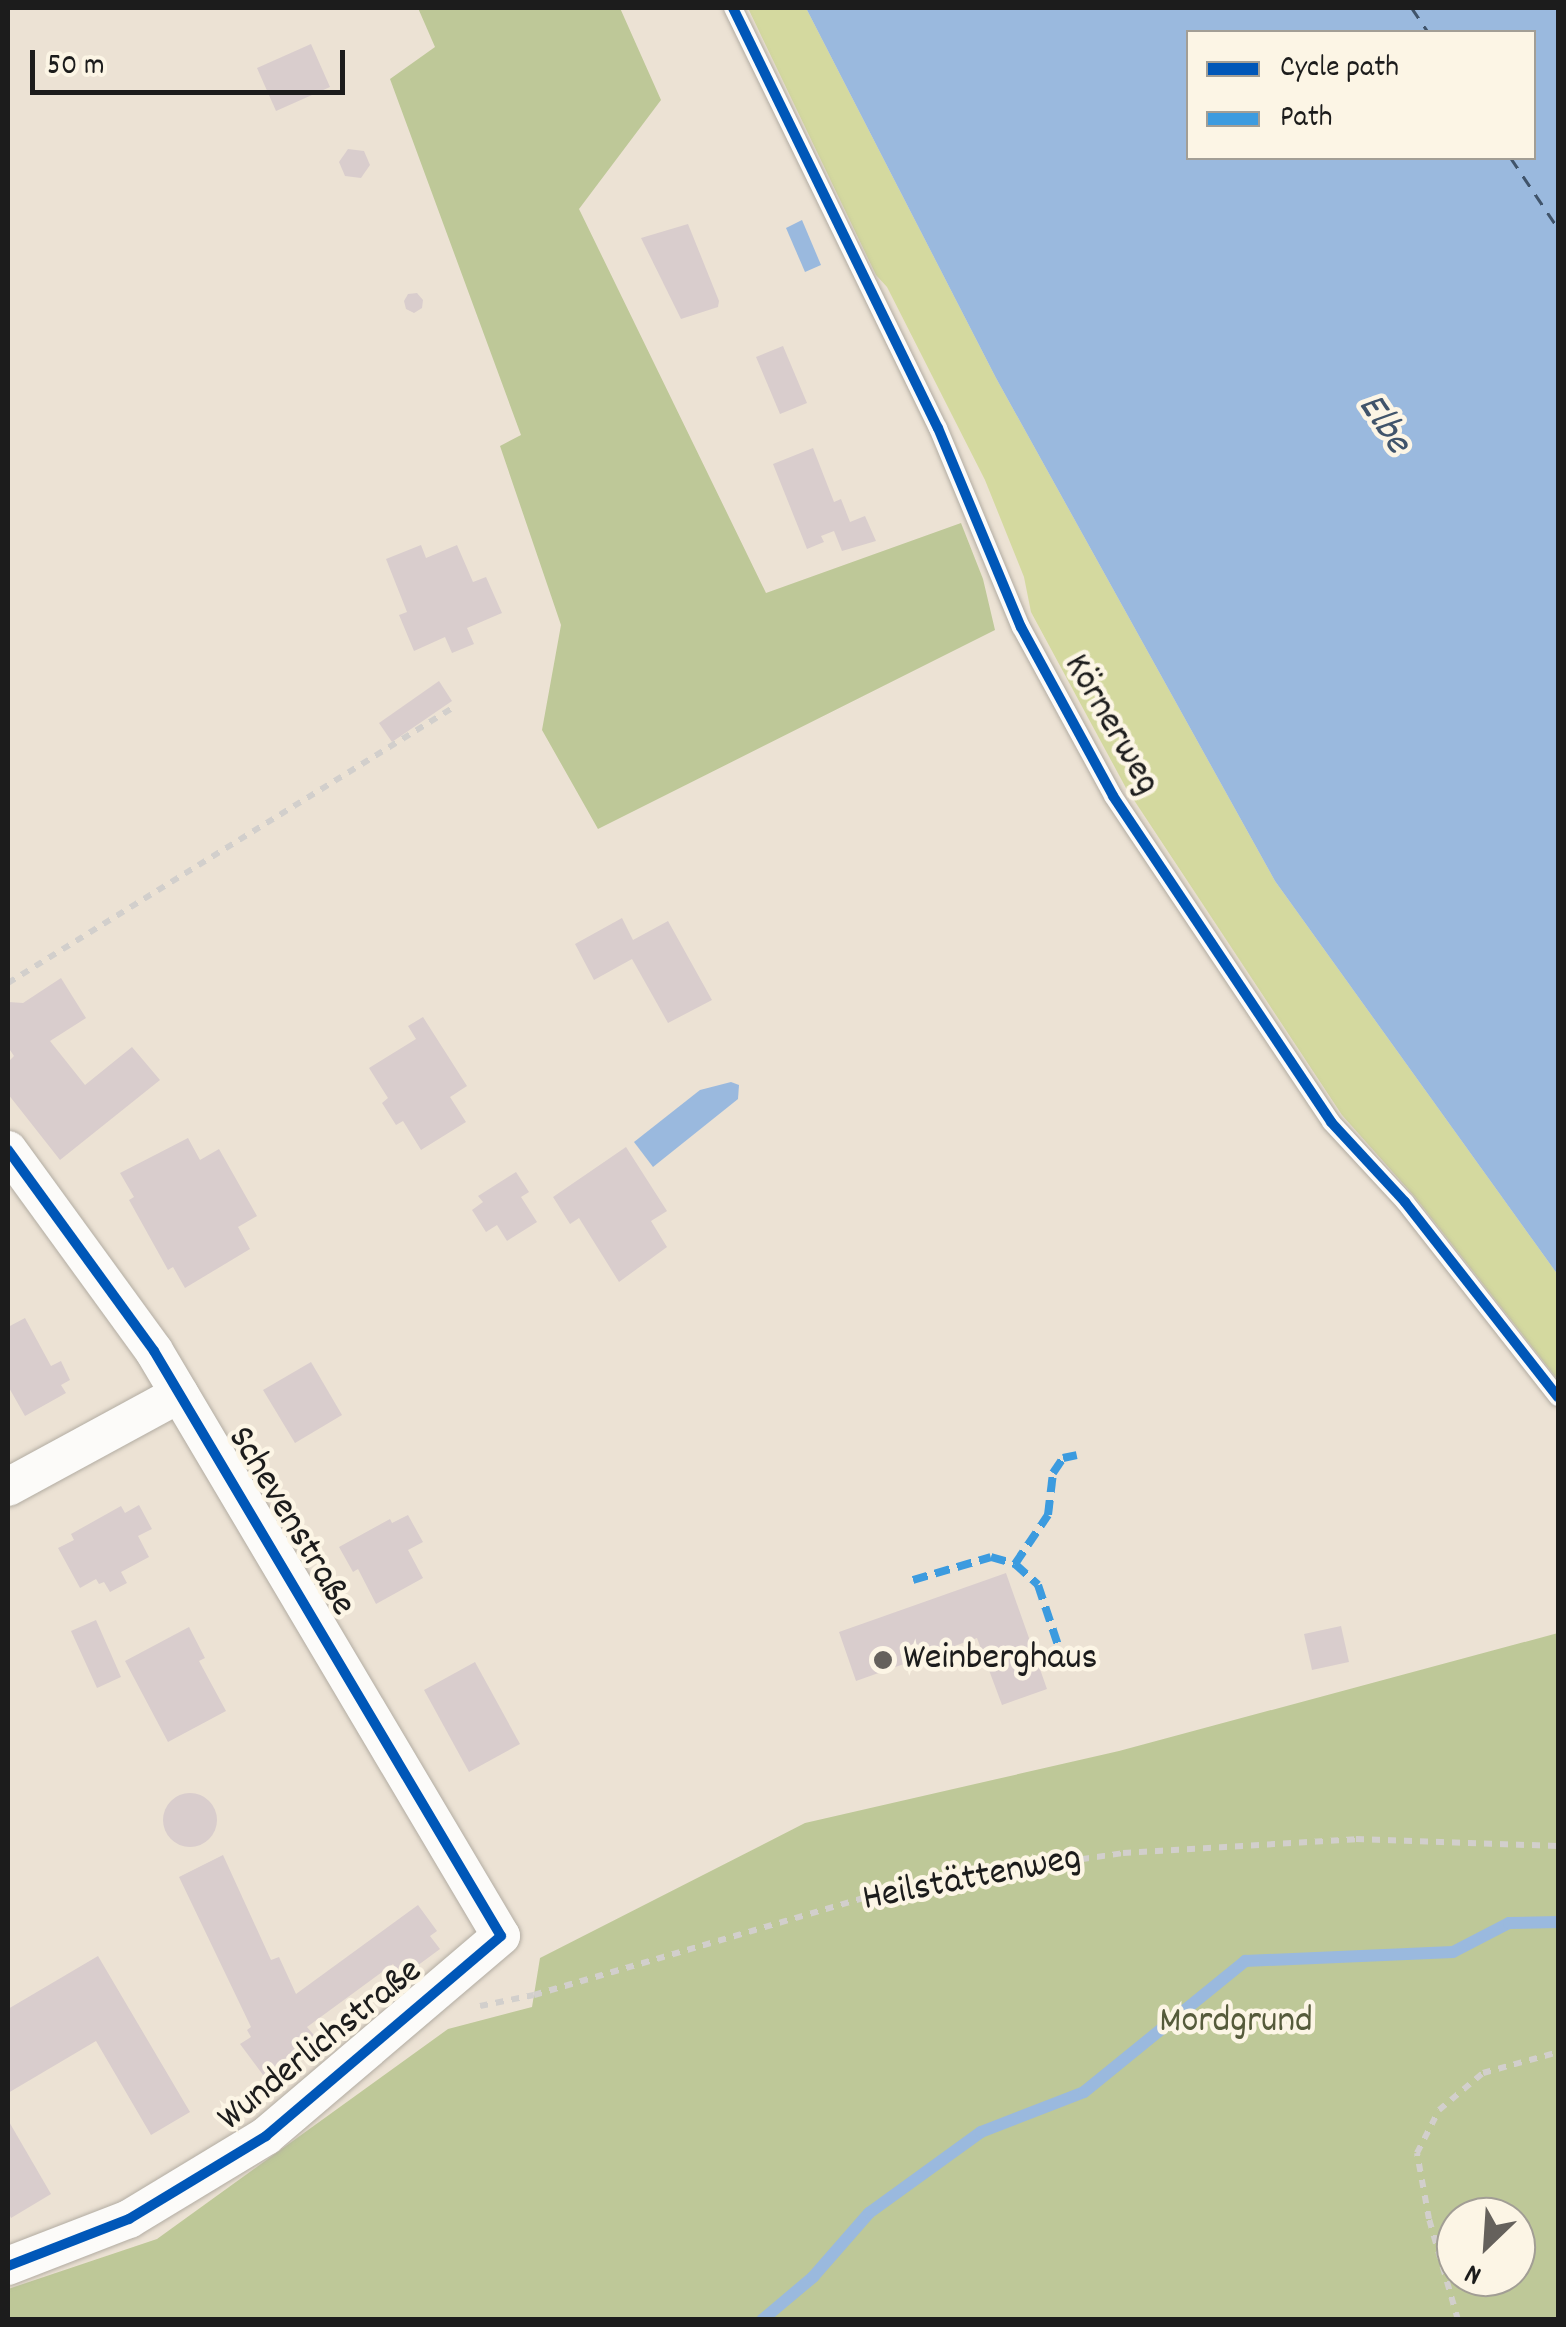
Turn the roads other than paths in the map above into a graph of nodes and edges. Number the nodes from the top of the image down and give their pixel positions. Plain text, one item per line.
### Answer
1 (733, 8) edge
2 (8, 1150) edge
3 (179, 1394) junction
4 (1558, 1397) edge
5 (8, 1487) edge
6 (501, 1936) joint
7 (8, 2266) edge

1 - 4 lane, Körnerweg
2 - 3 street, Schevenstraße
3 - 5 street
3 - 6 street, Schevenstraße
6 - 7 street, Wunderlichstraße

